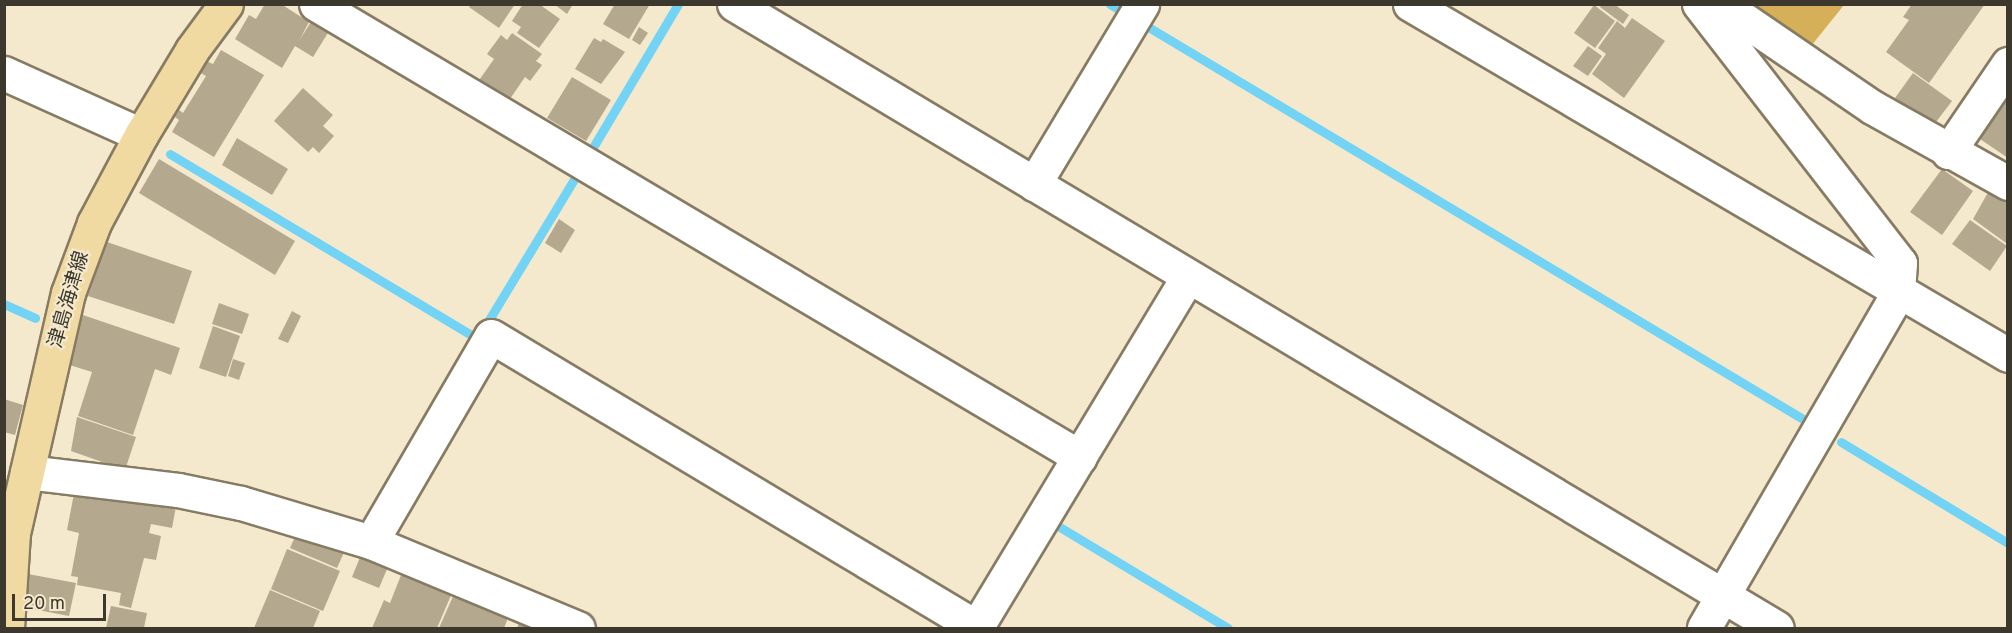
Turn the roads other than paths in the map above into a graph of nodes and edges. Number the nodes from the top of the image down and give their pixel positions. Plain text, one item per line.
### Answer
1 (226, 4) edge
2 (316, 4) edge
3 (734, 4) edge
4 (1142, 4) edge
5 (1410, 4) edge
6 (1699, 4) edge
7 (1721, 4) edge
8 (2007, 64) edge
9 (4, 73) edge
10 (141, 135) junction
11 (1948, 152) junction
12 (2007, 183) edge
13 (1034, 184) junction
14 (1188, 277) junction
15 (1899, 293) junction
16 (2007, 354) edge
17 (1080, 457) junction
18 (27, 472) junction
19 (9, 531) edge
20 (371, 543) junction
21 (1723, 596) junction
22 (7, 628) edge
23 (578, 628) edge
24 (976, 628) edge
25 (1704, 628) edge
26 (1777, 628) edge

1 - 10 main road, 津島海津線
2 - 17 street
3 - 13 street
4 - 13 street
5 - 15 street
6 - 15 street
7 - 11 street
8 - 11 street
9 - 10 street
10 - 18 main road, 津島海津線
11 - 12 street
13 - 14 street
14 - 17 street
14 - 21 street
15 - 16 street
15 - 21 street
17 - 24 street
18 - 19 main road, 津島海津線
18 - 20 street
19 - 22 main road, 津島海津線
20 - 23 street
20 - 24 street
21 - 25 street
21 - 26 street

